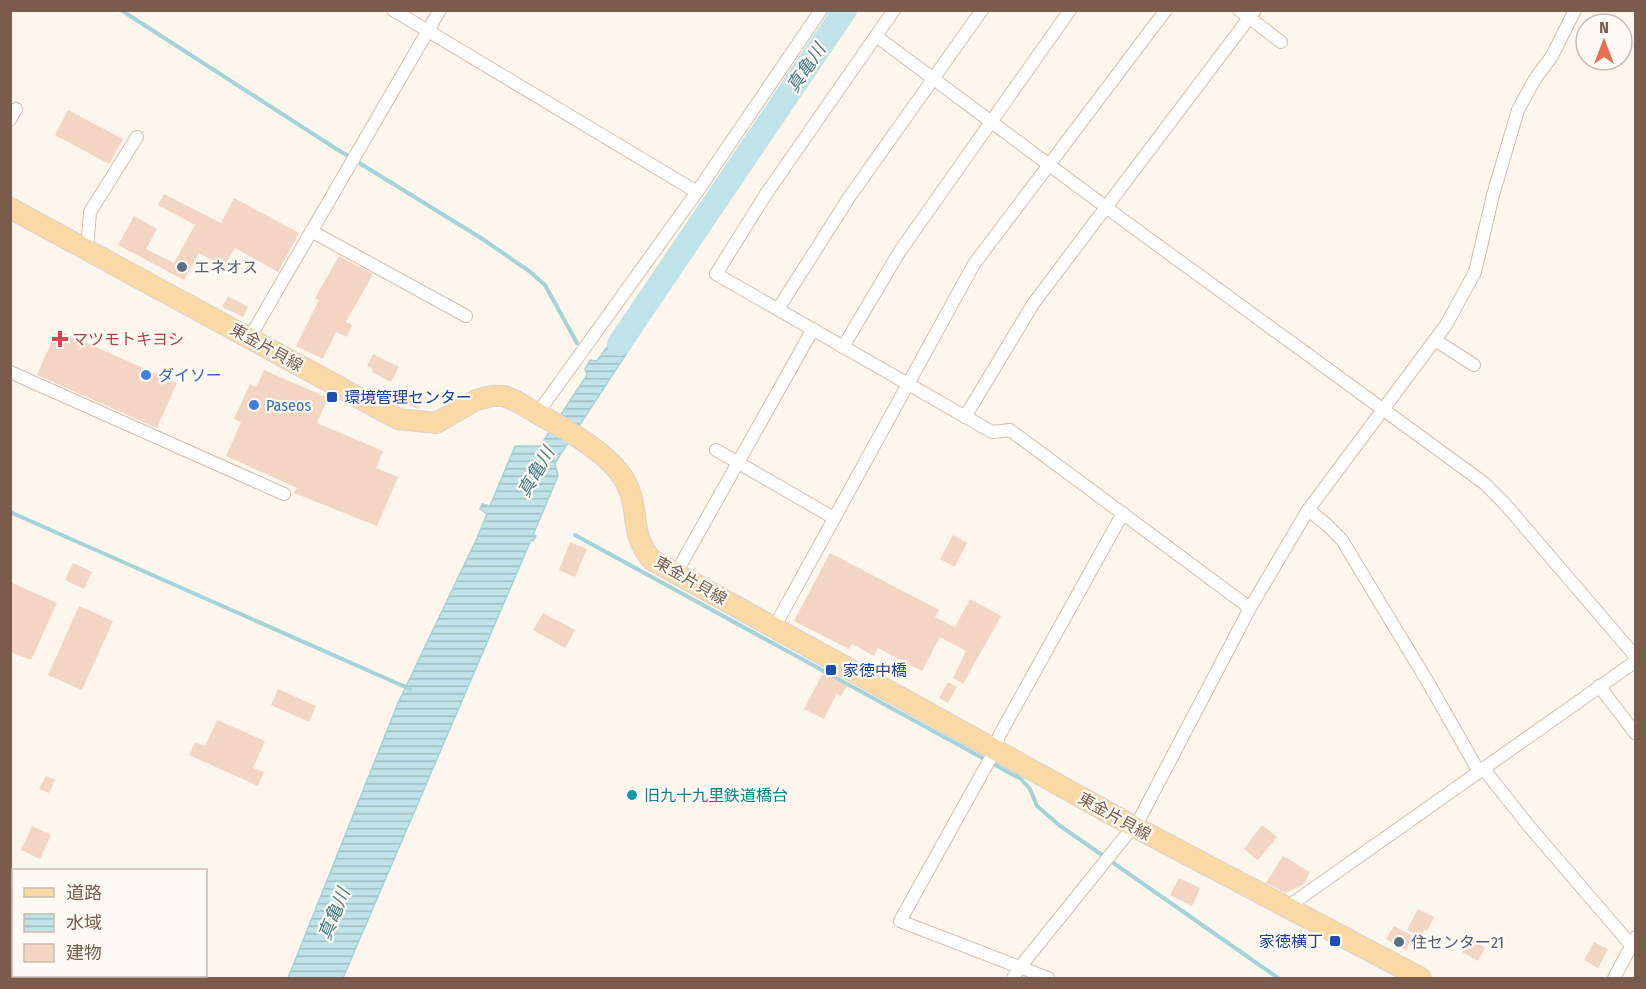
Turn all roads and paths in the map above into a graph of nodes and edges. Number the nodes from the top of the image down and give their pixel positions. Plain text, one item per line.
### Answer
1 (393, 10) edge
2 (440, 10) edge
3 (821, 10) edge
4 (894, 10) edge
5 (982, 10) edge
6 (1070, 10) edge
7 (1166, 10) edge
8 (1239, 10) edge
9 (1575, 10) edge
10 (1252, 14) edge
11 (428, 31) junction
12 (876, 36) junction
13 (1281, 42) dead end
14 (933, 78) junction
15 (991, 121) junction
16 (137, 137) dead end
17 (1049, 164) junction
18 (697, 192) junction
19 (1106, 207) junction
20 (10, 208) edge
21 (311, 231) junction
22 (87, 250) junction
23 (778, 309) junction
24 (466, 316) dead end
25 (813, 330) junction
26 (249, 337) junction
27 (1435, 340) junction
28 (843, 347) junction
29 (1474, 366) dead end
30 (10, 372) edge
31 (908, 384) junction
32 (1382, 409) junction
33 (537, 414) junction
34 (965, 417) junction
35 (716, 450) dead end
36 (738, 463) junction
37 (284, 494) dead end
38 (1308, 510) junction
39 (1123, 513) junction
40 (834, 518) junction
41 (676, 573) junction
42 (1250, 608) junction
43 (775, 626) junction
44 (1635, 659) edge
45 (1599, 686) junction
46 (1635, 734) edge
47 (990, 757) junction
48 (1481, 770) junction
49 (1133, 826) junction
50 (1287, 908) junction
51 (1633, 941) edge
52 (1020, 967) junction
53 (1013, 978) edge
54 (1047, 978) edge
55 (1421, 978) edge
56 (1614, 978) edge

1 - 11 street
2 - 11 street
3 - 18 street
4 - 12 street
5 - 14 street
6 - 15 street
7 - 17 street
8 - 10 street
9 - 27 street
10 - 13 street
10 - 19 street
11 - 18 street
11 - 21 street
12 - 14 street
12 - 23 street
14 - 15 street
14 - 23 street
15 - 17 street
15 - 28 street
16 - 22 street
17 - 19 street
17 - 31 street
18 - 33 street
19 - 32 street
19 - 34 street
20 - 22 main road, 東金片貝線
21 - 24 street
21 - 26 street
22 - 26 main road, 東金片貝線
23 - 25 street
25 - 28 street
25 - 36 street
26 - 33 main road, 東金片貝線
27 - 29 street
27 - 32 street
28 - 31 street
30 - 37 street
31 - 34 street
31 - 40 street
32 - 38 street
32 - 44 street
33 - 41 main road, 東金片貝線
34 - 39 street
35 - 36 street
36 - 40 street
36 - 41 street
38 - 42 street
38 - 48 street
39 - 42 street
39 - 47 street
40 - 43 street
41 - 43 main road, 東金片貝線
42 - 49 street
43 - 47 main road, 東金片貝線
44 - 45 street
45 - 46 street
45 - 48 street
47 - 49 main road, 東金片貝線
47 - 52 street
48 - 50 street
48 - 51 street
49 - 50 main road, 東金片貝線
49 - 52 street
50 - 55 main road, 東金片貝線
51 - 56 street
52 - 53 street
52 - 54 street

